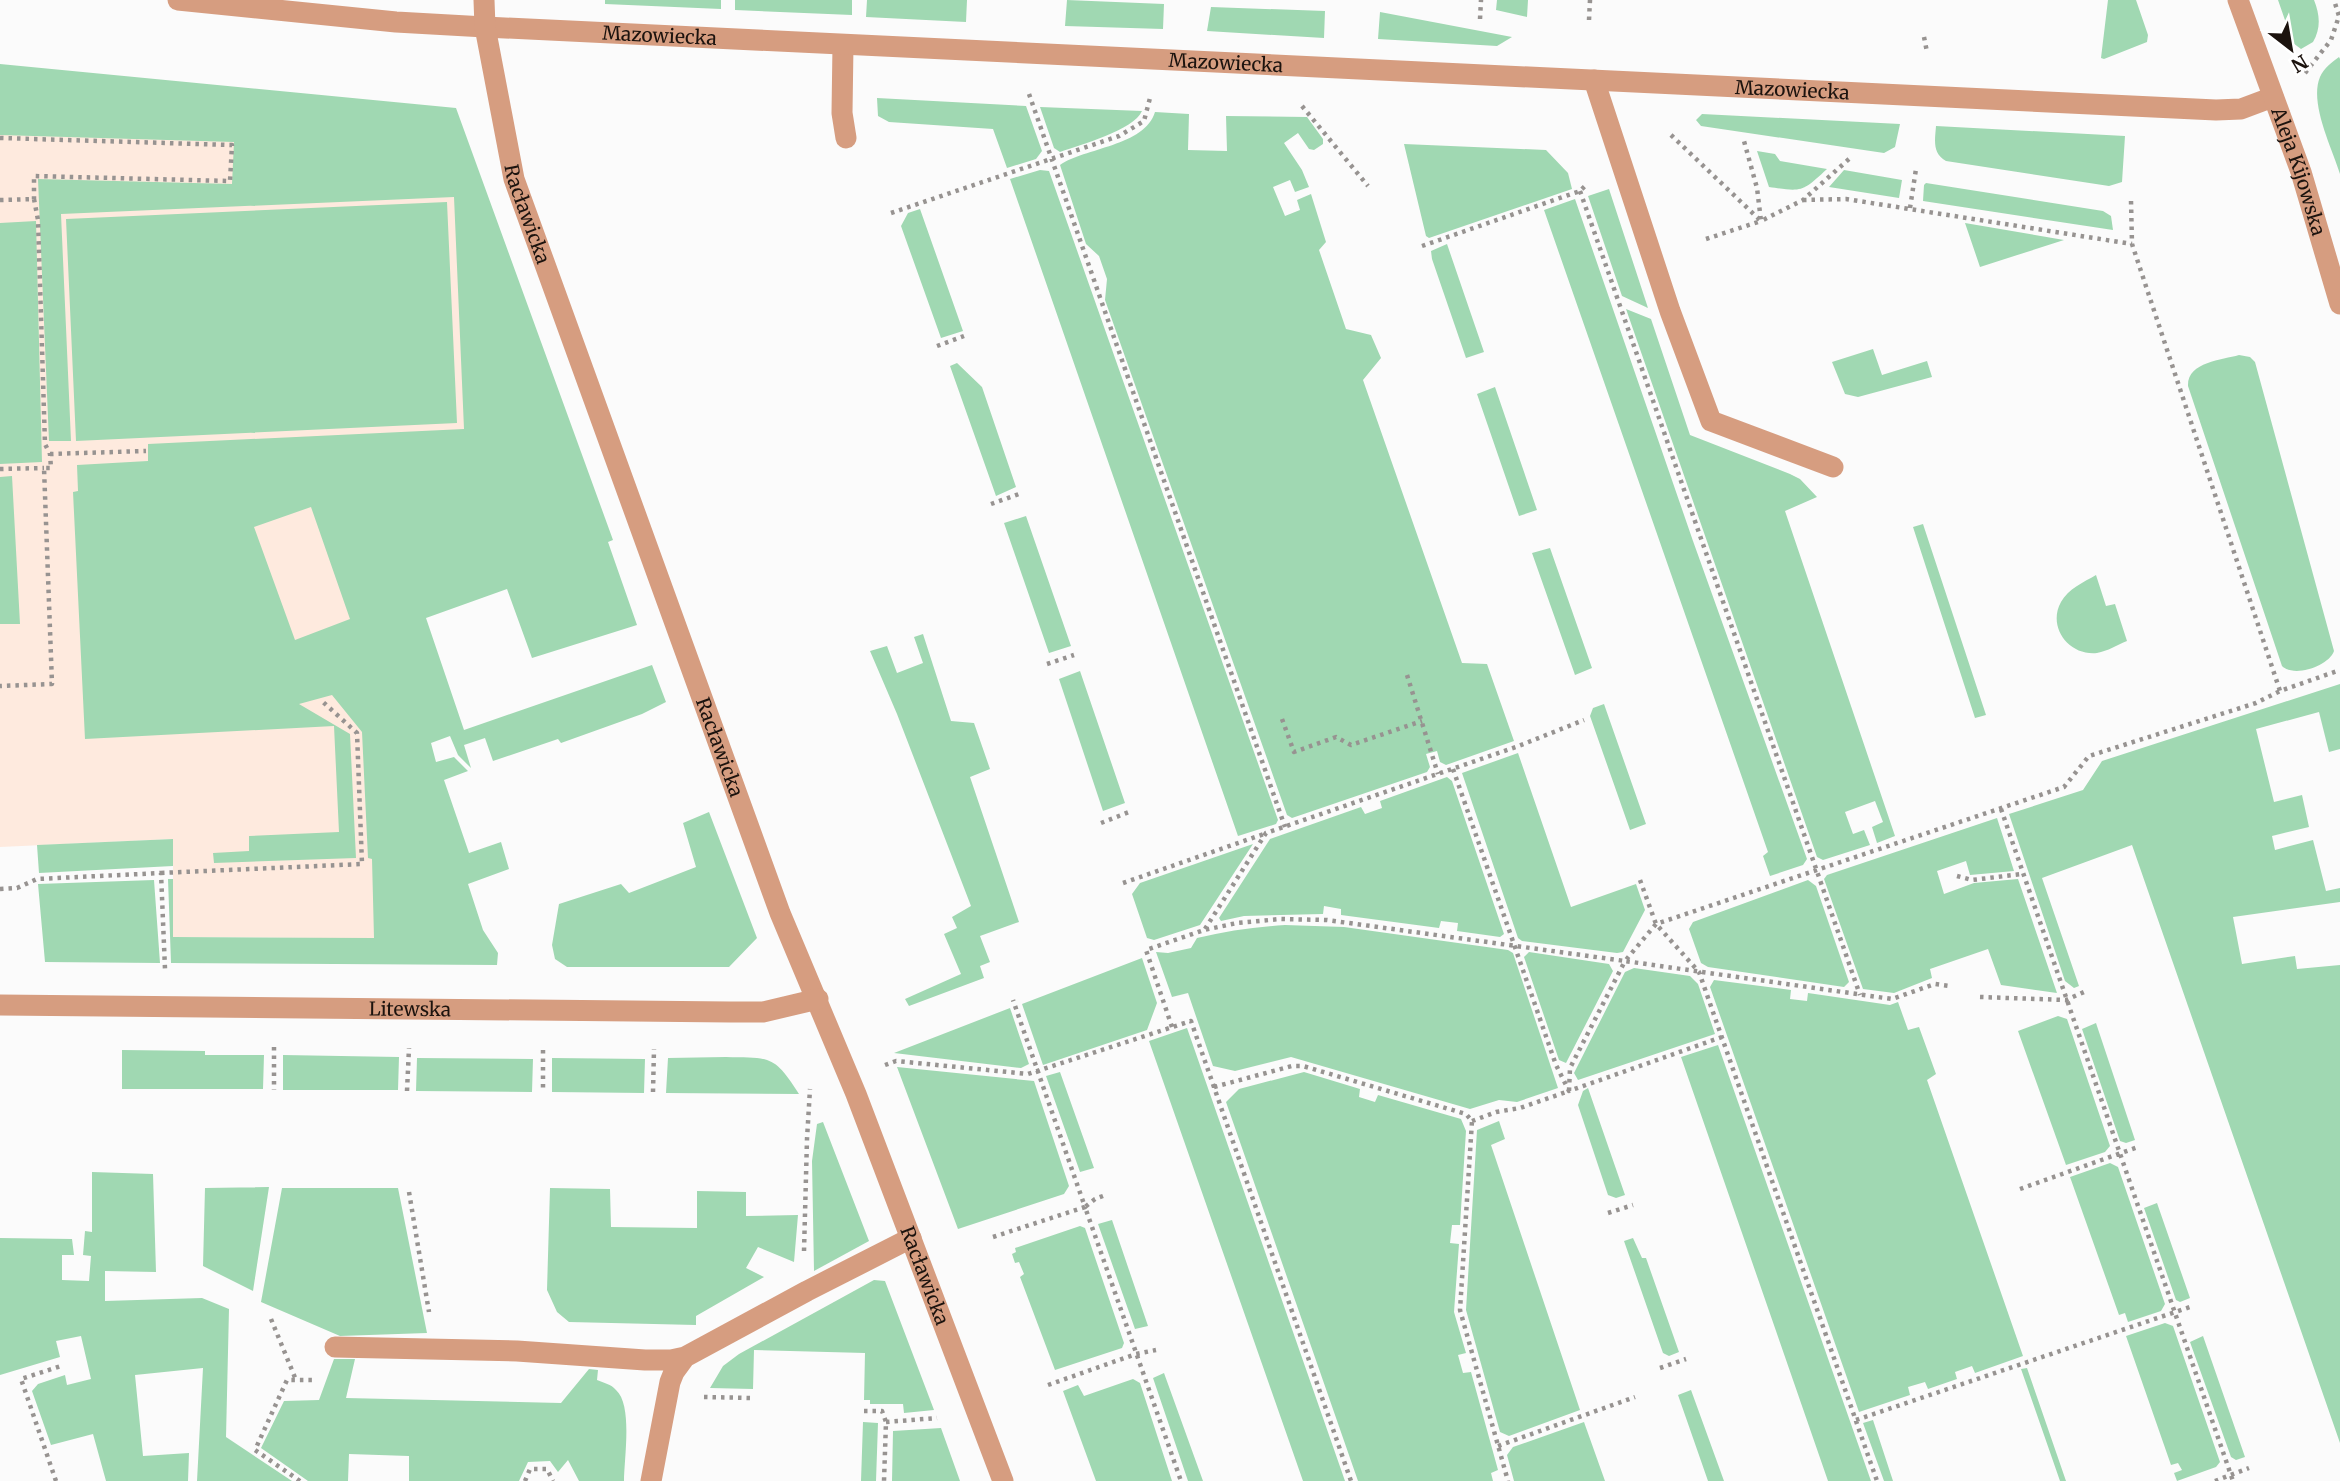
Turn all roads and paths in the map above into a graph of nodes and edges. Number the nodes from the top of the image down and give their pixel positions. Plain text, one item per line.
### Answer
1 (178, 0) edge
2 (484, 0) edge
3 (1481, 0) edge
4 (1590, 0) edge
5 (2238, 0) edge
6 (2334, 0) edge
7 (2339, 16) edge
8 (1480, 19) dead end
9 (1589, 20) dead end
10 (485, 27) junction
11 (1924, 37) dead end
12 (842, 45) junction
13 (1927, 51) dead end
14 (1594, 80) junction
15 (1028, 94) dead end
16 (2273, 97) junction
17 (1150, 99) dead end
18 (1301, 105) dead end
19 (1671, 135) dead end
20 (0, 138) edge
21 (846, 138) dead end
22 (1744, 141) dead end
23 (1849, 159) dead end
24 (1052, 160) junction
25 (1916, 169) dead end
26 (1587, 184) dead end
27 (1368, 186) dead end
28 (1580, 191) junction
29 (34, 199) junction
30 (0, 200) edge
31 (1803, 200) junction
32 (2132, 201) dead end
33 (1910, 208) junction
34 (891, 213) dead end
35 (1761, 221) junction
36 (1706, 239) dead end
37 (2132, 244) junction
38 (1422, 246) dead end
39 (2340, 304) edge
40 (964, 336) dead end
41 (937, 346) dead end
42 (146, 450) dead end
43 (50, 454) junction
44 (1833, 467) dead end
45 (44, 468) junction
46 (0, 469) edge
47 (1018, 494) dead end
48 (991, 504) dead end
49 (1074, 655) dead end
50 (1047, 664) dead end
51 (2340, 670) edge
52 (1407, 675) dead end
53 (0, 686) edge
54 (2280, 691) junction
55 (323, 702) dead end
56 (1282, 719) dead end
57 (1584, 720) dead end
58 (1422, 721) junction
59 (1453, 769) junction
60 (1438, 774) junction
61 (2001, 809) junction
62 (1129, 813) dead end
63 (1101, 823) dead end
64 (1285, 827) junction
65 (1266, 833) junction
66 (1816, 871) junction
67 (161, 873) junction
68 (2022, 874) junction
69 (1957, 876) dead end
70 (1640, 880) dead end
71 (1123, 883) dead end
72 (0, 889) edge
73 (1656, 924) junction
74 (1204, 930) junction
75 (1515, 945) junction
76 (1625, 961) junction
77 (165, 970) dead end
78 (1699, 972) junction
79 (1950, 986) dead end
80 (2084, 992) dead end
81 (1860, 995) junction
82 (1980, 997) dead end
83 (818, 999) junction
84 (1013, 1000) dead end
85 (2066, 1000) junction
86 (0, 1004) edge
87 (1172, 1027) junction
88 (1722, 1037) junction
89 (274, 1046) dead end
90 (409, 1048) dead end
91 (654, 1048) dead end
92 (542, 1050) dead end
93 (884, 1065) dead end
94 (1038, 1073) junction
95 (811, 1077) dead end
96 (1214, 1087) junction
97 (274, 1090) dead end
98 (407, 1091) dead end
99 (1569, 1091) junction
100 (543, 1092) dead end
101 (653, 1092) dead end
102 (1472, 1121) junction
103 (2138, 1147) dead end
104 (2119, 1153) junction
105 (2020, 1189) dead end
106 (409, 1192) dead end
107 (1103, 1196) dead end
108 (1633, 1205) dead end
109 (1085, 1207) junction
110 (1608, 1213) dead end
111 (993, 1237) dead end
112 (911, 1238) junction
113 (804, 1257) dead end
114 (2193, 1306) dead end
115 (2174, 1313) junction
116 (271, 1320) dead end
117 (335, 1347) joint
118 (435, 1348) junction
119 (1156, 1350) dead end
120 (1136, 1354) junction
121 (685, 1357) junction
122 (1686, 1359) dead end
123 (61, 1366) dead end
124 (1660, 1368) dead end
125 (296, 1380) junction
126 (1048, 1385) dead end
127 (711, 1397) dead end
128 (1635, 1397) dead end
129 (752, 1398) dead end
130 (864, 1411) dead end
131 (937, 1418) dead end
132 (1856, 1420) junction
133 (886, 1422) junction
134 (1498, 1446) junction
135 (2249, 1468) dead end
136 (2232, 1478) edge
137 (56, 1481) edge
138 (300, 1481) edge
139 (525, 1481) edge
140 (553, 1481) edge
141 (652, 1481) edge
142 (884, 1481) edge
143 (1003, 1481) edge
144 (1181, 1481) edge
145 (1351, 1481) edge
146 (1508, 1481) edge
147 (1877, 1481) edge
148 (2215, 1481) edge

1 - 10 street, Mazowiecka
2 - 10 street, Racławicka
3 - 8 path
4 - 9 path
5 - 16 street, Aleja Kijowska
6 - 7 path
7 - 16 path
10 - 12 street, Mazowiecka
10 - 83 street, Racławicka
11 - 13 path
12 - 14 street, Mazowiecka
12 - 21 street
14 - 16 street, Mazowiecka
14 - 44 street
15 - 24 path
16 - 39 street, Aleja Kijowska
17 - 24 path
18 - 27 path
19 - 35 path
20 - 29 path
22 - 35 path
23 - 31 path
24 - 34 path
24 - 64 path
25 - 33 path
26 - 28 path
28 - 38 path
28 - 66 path
29 - 30 path
29 - 43 path
31 - 33 path
31 - 35 path
32 - 37 path
33 - 37 path
35 - 36 path
37 - 54 path
40 - 41 path
42 - 43 path
43 - 45 path
45 - 46 path
45 - 53 path
47 - 48 path
49 - 50 path
51 - 54 path
52 - 58 path
54 - 61 path
55 - 67 path
56 - 58 path
57 - 59 path
58 - 60 path
59 - 60 path
59 - 75 path
60 - 64 path
61 - 66 path
61 - 68 path
62 - 63 path
64 - 65 path
65 - 71 path
65 - 74 path
66 - 73 path
66 - 81 path
67 - 72 path
67 - 77 path
68 - 69 path
68 - 85 path
70 - 73 path
73 - 76 path
73 - 78 path
74 - 75 path
74 - 87 path
75 - 76 path
75 - 99 path
76 - 78 path
76 - 99 path
78 - 81 path
78 - 88 path
79 - 81 path
80 - 85 path
82 - 85 path
83 - 86 street, Litewska
83 - 112 street, Racławicka
84 - 94 path
85 - 104 path
87 - 94 path
87 - 96 path
88 - 99 path
88 - 132 path
89 - 97 path
90 - 98 path
91 - 101 path
92 - 100 path
93 - 94 path
94 - 109 path
95 - 113 path
96 - 102 path
96 - 145 path
99 - 102 path
102 - 134 path
103 - 104 path
104 - 105 path
104 - 115 path
106 - 118 path
107 - 109 path
108 - 110 path
109 - 111 path
109 - 120 path
112 - 121 street
112 - 143 street, Racławicka
114 - 115 path
115 - 132 path
115 - 136 path
116 - 125 path
117 - 118 street
117 - 125 path
118 - 121 street
119 - 120 path
120 - 126 path
120 - 144 path
121 - 141 street
122 - 124 path
123 - 137 path
125 - 138 path
127 - 129 path
128 - 134 path
130 - 133 path
131 - 133 path
132 - 147 path
133 - 142 path
134 - 146 path
135 - 136 path
136 - 148 path
139 - 140 path

